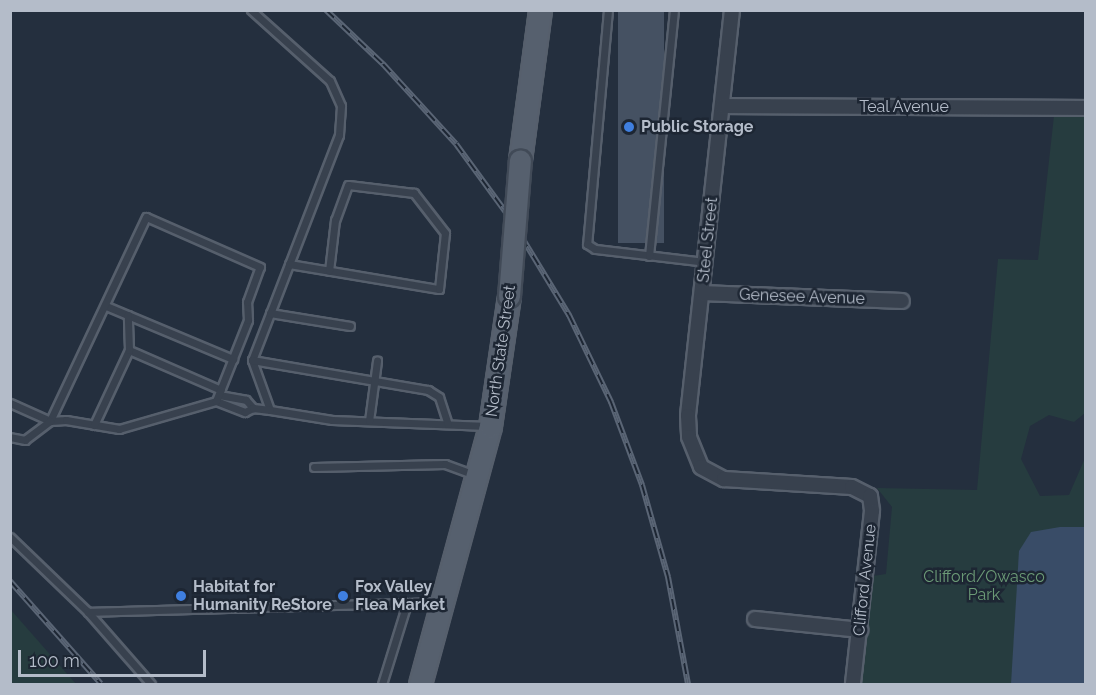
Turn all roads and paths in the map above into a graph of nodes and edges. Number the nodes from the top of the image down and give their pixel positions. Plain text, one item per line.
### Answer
1 (251, 10) edge
2 (540, 10) edge
3 (608, 10) edge
4 (674, 10) edge
5 (732, 10) edge
6 (723, 106) junction
7 (1086, 108) edge
8 (650, 256) junction
9 (705, 261) junction
10 (289, 264) junction
11 (329, 271) junction
12 (702, 293) junction
13 (902, 302) dead end
14 (106, 306) junction
15 (270, 313) junction
16 (128, 315) junction
17 (350, 326) dead end
18 (129, 350) junction
19 (233, 359) junction
20 (252, 360) junction
21 (377, 361) dead end
22 (375, 380) junction
23 (218, 395) junction
24 (10, 403) edge
25 (252, 408) junction
26 (270, 410) junction
27 (50, 421) junction
28 (369, 421) junction
29 (448, 424) junction
30 (94, 425) junction
31 (490, 426) junction
32 (10, 437) edge
33 (315, 467) dead end
34 (477, 476) junction
35 (852, 487) joint
36 (10, 537) edge
37 (442, 602) junction
38 (407, 603) junction
39 (87, 612) junction
40 (755, 619) dead end
41 (860, 630) junction
42 (151, 684) edge
43 (382, 684) edge
44 (420, 684) edge
45 (853, 684) edge

1 - 10 lane
2 - 31 main road, North State Street, bridge
3 - 8 lane
4 - 8 lane
5 - 6 street, Steel Street
6 - 7 street, Teal Avenue
6 - 9 street, Steel Street
8 - 9 lane
9 - 12 street, Steel Street
10 - 11 lane
10 - 15 lane
11 - 11 lane
12 - 13 street, Genesee Avenue
12 - 35 street, Steel Street
14 - 16 lane
14 - 19 lane
14 - 27 lane
15 - 17 lane
15 - 20 lane
16 - 18 lane
16 - 19 lane
18 - 23 lane
18 - 30 lane
19 - 23 lane
20 - 22 lane
20 - 26 lane
21 - 22 lane
22 - 28 lane
22 - 29 lane
23 - 25 lane
23 - 25 lane
23 - 30 lane
24 - 27 lane
25 - 26 lane
26 - 28 lane
27 - 30 lane
27 - 32 lane
28 - 29 lane
29 - 31 lane
31 - 34 main road, North State Street
33 - 34 lane
34 - 37 main road, North State Street
35 - 41 street, Clifford Avenue
36 - 39 lane
37 - 38 lane
37 - 44 main road, North State Street
38 - 39 lane
38 - 43 lane
39 - 42 lane
40 - 41 street
41 - 45 street, Clifford Avenue

